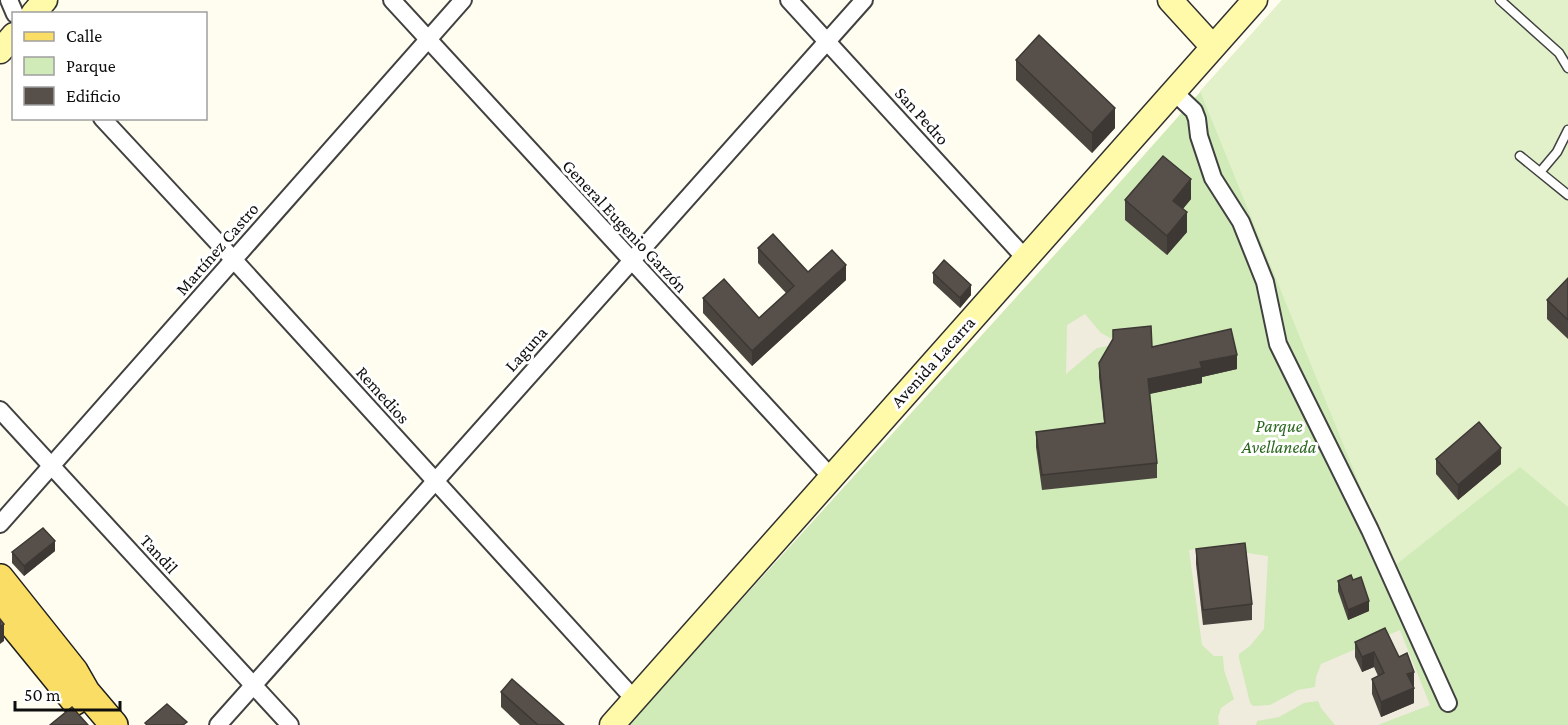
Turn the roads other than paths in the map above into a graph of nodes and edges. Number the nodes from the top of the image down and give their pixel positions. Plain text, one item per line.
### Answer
1 (45, 0) edge
2 (392, 0) edge
3 (463, 0) edge
4 (789, 0) edge
5 (864, 0) edge
6 (1170, 0) edge
7 (1192, 0) edge
8 (1255, 0) edge
9 (1500, 0) edge
10 (35, 12) edge
11 (12, 38) edge
12 (428, 39) junction
13 (1218, 40) junction
14 (827, 41) junction
15 (0, 51) edge
16 (1568, 68) edge
17 (1173, 91) junction
18 (104, 120) edge
19 (1568, 130) edge
20 (1520, 156) dead end
21 (1541, 171) junction
22 (1568, 195) edge
23 (233, 259) junction
24 (1026, 259) junction
25 (631, 261) junction
26 (0, 410) edge
27 (51, 465) junction
28 (831, 477) junction
29 (434, 481) junction
30 (0, 524) edge
31 (0, 578) edge
32 (0, 593) edge
33 (0, 609) edge
34 (253, 686) junction
35 (86, 692) junction
36 (634, 700) junction
37 (1448, 703) dead end
38 (94, 725) edge
39 (114, 725) edge
40 (218, 725) edge
41 (290, 725) edge
42 (612, 725) edge

1 - 10 street
2 - 12 street, General Eugenio Garzón
3 - 12 street, Martínez Castro
4 - 14 street, San Pedro
5 - 14 street, Laguna
6 - 13 street
7 - 13 street
8 - 13 street, Avenida Lacarra
9 - 16 lane
11 - 15 street
12 - 23 street, Martínez Castro
12 - 25 street, General Eugenio Garzón
13 - 17 street, Avenida Lacarra
14 - 24 street, San Pedro
14 - 25 street, Laguna
17 - 24 street, Avenida Lacarra
17 - 37 street
18 - 23 street, Remedios
19 - 21 lane
20 - 21 lane
21 - 22 lane
23 - 27 street, Martínez Castro
23 - 29 street, Remedios
24 - 28 street, Avenida Lacarra
25 - 28 street, General Eugenio Garzón
25 - 29 street, Laguna
26 - 27 street, Tandil
27 - 30 street, Martínez Castro
27 - 34 street, Tandil
28 - 36 street, Avenida Lacarra
29 - 34 street, Laguna
29 - 36 street, Remedios
31 - 35 main road
32 - 35 lane
33 - 38 main road
34 - 40 street, Laguna
34 - 41 street, Tandil
35 - 39 main road
36 - 42 street, Avenida Lacarra

